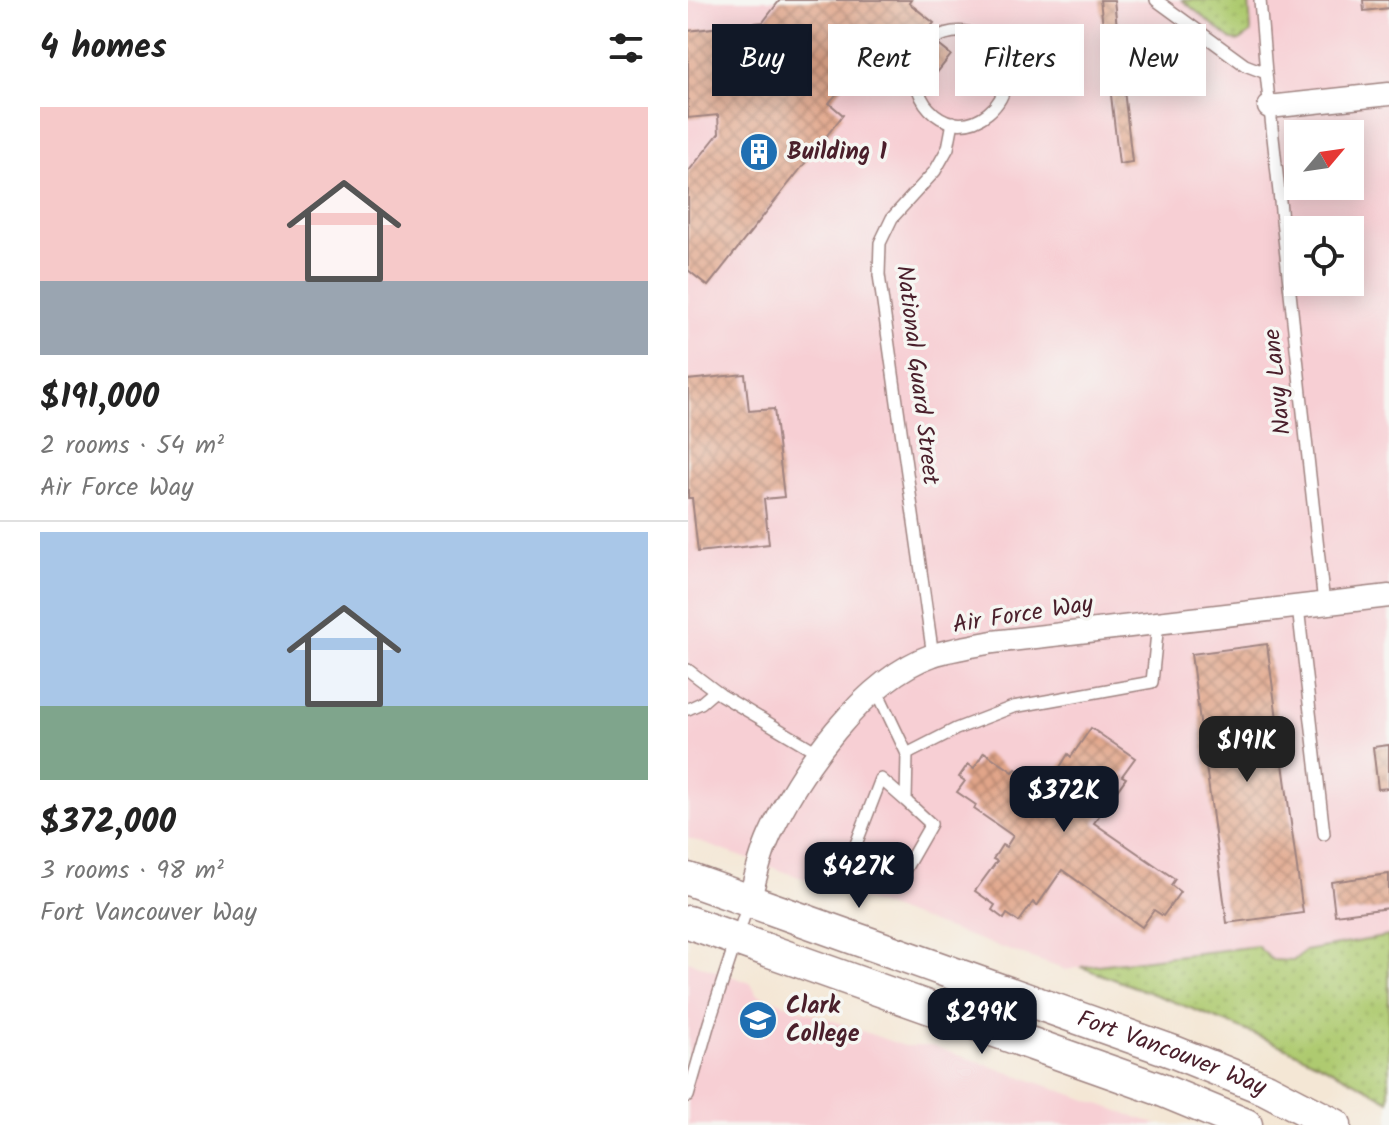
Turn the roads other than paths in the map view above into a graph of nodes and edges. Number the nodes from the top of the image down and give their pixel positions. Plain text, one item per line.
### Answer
1 (1156, 0) edge
2 (1260, 0) edge
3 (939, 37) edge
4 (1266, 73) junction
5 (1389, 94) edge
6 (919, 96) edge
7 (1269, 107) junction
8 (953, 122) junction
9 (1389, 596) edge
10 (1324, 604) junction
11 (1298, 607) junction
12 (1158, 623) junction
13 (933, 656) junction
14 (688, 670) edge
15 (715, 691) junction
16 (877, 691) junction
17 (688, 709) edge
18 (817, 752) junction
19 (907, 754) junction
20 (906, 801) junction
21 (1324, 834) dead end
22 (688, 879) edge
23 (749, 901) junction
24 (688, 922) edge
25 (736, 939) junction
26 (688, 1096) edge
27 (1246, 1125) edge
28 (1335, 1125) edge

1 - 4 lane
2 - 4 lane, Navy Lane
3 - 8 lane
4 - 7 lane, Navy Lane
5 - 7 street
6 - 8 lane
7 - 10 lane, Navy Lane
8 - 13 lane, National Guard Street
9 - 10 street, Air Force Way
10 - 11 street, Air Force Way
11 - 12 street, Air Force Way
11 - 21 lane
12 - 13 street, Air Force Way
12 - 19 lane
13 - 16 street, Air Force Way
14 - 15 lane
15 - 17 lane
15 - 18 lane
16 - 18 street, Air Force Way
16 - 19 lane
18 - 23 street, Air Force Way
19 - 20 lane
20 - 20 lane
22 - 23 street, Fort Vancouver Way
23 - 25 lane
23 - 28 street, Fort Vancouver Way
24 - 25 street, Fort Vancouver Way
25 - 26 lane
25 - 27 street, Fort Vancouver Way

